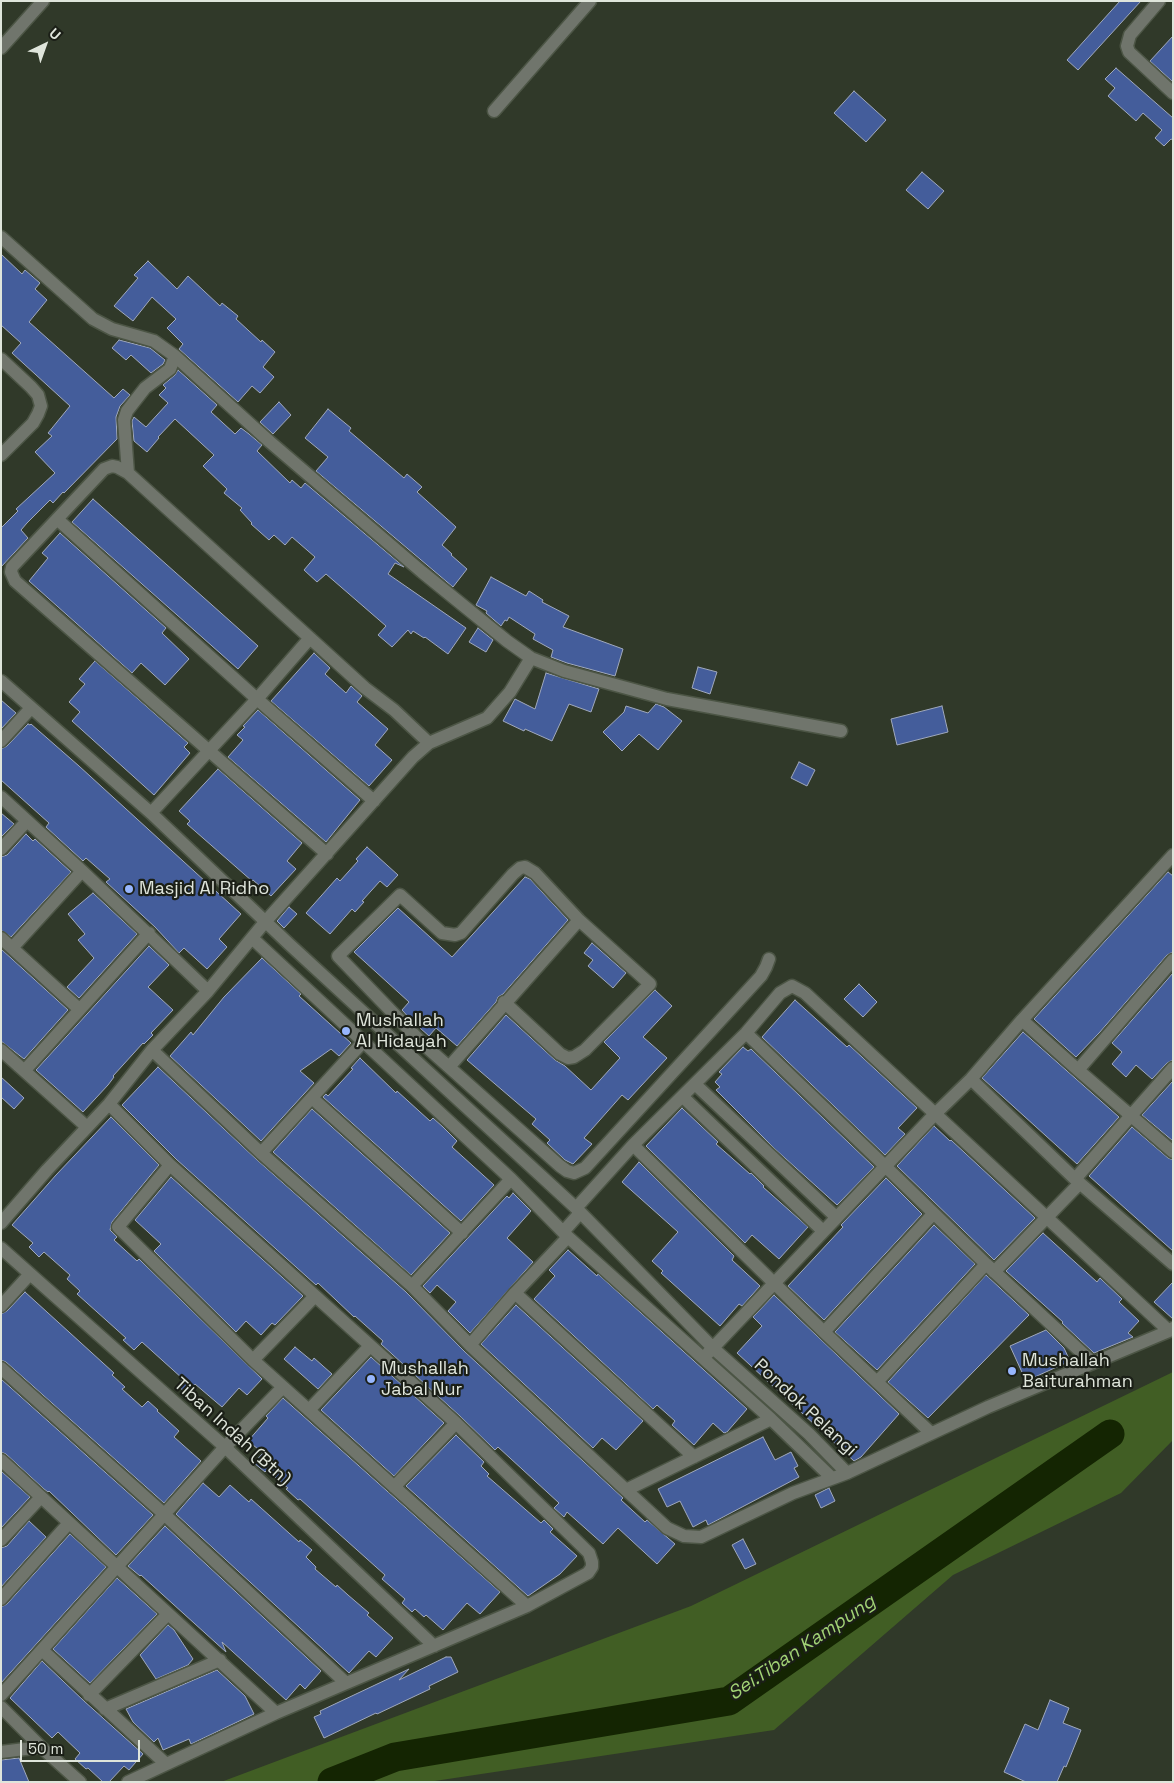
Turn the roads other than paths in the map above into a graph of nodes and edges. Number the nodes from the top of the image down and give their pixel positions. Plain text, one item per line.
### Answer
1 (43, 1) edge
2 (590, 1) edge
3 (1159, 1) edge
4 (1, 48) edge
5 (1173, 93) edge
6 (494, 111) dead end
7 (1, 237) edge
8 (175, 356) junction
9 (1, 359) edge
10 (1, 455) edge
11 (128, 473) junction
12 (57, 519) junction
13 (310, 638) junction
14 (531, 658) junction
15 (1, 681) edge
16 (257, 699) junction
17 (31, 708) junction
18 (841, 731) dead end
19 (1, 741) edge
20 (429, 743) junction
21 (210, 750) junction
22 (1, 797) edge
23 (374, 801) junction
24 (152, 813) junction
25 (27, 821) junction
26 (1, 849) edge
27 (327, 854) junction
28 (1171, 859) edge
29 (82, 871) junction
30 (578, 920) junction
31 (265, 922) junction
32 (149, 933) junction
33 (1, 938) edge
34 (252, 938) junction
35 (12, 948) junction
36 (769, 959) dead end
37 (1173, 960) edge
38 (208, 991) junction
39 (504, 1002) junction
40 (79, 1009) junction
41 (1022, 1020) junction
42 (746, 1033) junction
43 (363, 1042) junction
44 (422, 1043) junction
45 (1, 1050) edge
46 (152, 1050) junction
47 (411, 1055) junction
48 (448, 1067) junction
49 (1173, 1068) edge
50 (25, 1070) junction
51 (1078, 1070) junction
52 (971, 1079) junction
53 (696, 1085) junction
54 (683, 1097) junction
55 (312, 1098) junction
56 (109, 1104) junction
57 (1130, 1114) junction
58 (934, 1115) junction
59 (87, 1127) junction
60 (633, 1145) junction
61 (1173, 1152) edge
62 (261, 1153) junction
63 (170, 1165) junction
64 (886, 1167) junction
65 (511, 1179) junction
66 (1077, 1181) junction
67 (578, 1210) junction
68 (933, 1214) junction
69 (836, 1217) junction
70 (1047, 1218) junction
71 (1, 1223) edge
72 (823, 1230) junction
73 (462, 1233) junction
74 (565, 1235) junction
75 (1, 1248) edge
76 (1173, 1264) edge
77 (990, 1268) junction
78 (30, 1274) junction
79 (774, 1282) junction
80 (412, 1286) junction
81 (515, 1293) junction
82 (315, 1296) junction
83 (1, 1306) edge
84 (1171, 1330) edge
85 (824, 1332) junction
86 (470, 1345) junction
87 (370, 1346) junction
88 (713, 1348) junction
89 (703, 1358) junction
90 (254, 1360) junction
91 (1093, 1363) junction
92 (1, 1368) edge
93 (877, 1382) junction
94 (283, 1387) junction
95 (309, 1410) junction
96 (771, 1419) junction
97 (456, 1423) junction
98 (931, 1432) junction
99 (225, 1447) junction
100 (694, 1457) junction
101 (1, 1460) edge
102 (847, 1473) junction
103 (832, 1477) junction
104 (394, 1487) junction
105 (626, 1490) junction
106 (41, 1497) junction
107 (164, 1514) junction
108 (69, 1523) junction
109 (1, 1540) edge
110 (117, 1568) junction
111 (1, 1599) edge
112 (527, 1606) junction
113 (168, 1614) junction
114 (434, 1646) junction
115 (42, 1650) junction
116 (220, 1660) junction
117 (346, 1683) junction
118 (1, 1694) edge
119 (89, 1695) junction
120 (1, 1707) edge
121 (105, 1709) junction
122 (276, 1713) junction
123 (41, 1747) junction
124 (1, 1752) edge
125 (166, 1764) junction
126 (80, 1782) edge
127 (128, 1782) edge

1 - 4 street
2 - 6 street
3 - 5 street
7 - 8 street
8 - 11 street
8 - 14 street
9 - 10 street
11 - 12 street
11 - 13 street
12 - 16 street
12 - 21 street
13 - 16 street
13 - 20 street
14 - 18 street
14 - 20 street
15 - 17 street, Pondok Pelangi
16 - 21 street
16 - 23 street
17 - 19 street
17 - 24 street, Pondok Pelangi
20 - 23 street
21 - 24 street
21 - 27 street
22 - 25 street
23 - 27 street
24 - 31 street, Pondok Pelangi
25 - 26 street
25 - 29 street
27 - 31 street
28 - 41 street
29 - 32 street
29 - 35 street
30 - 39 street
30 - 39 street
30 - 44 street
31 - 34 street
31 - 47 street, Pondok Pelangi
32 - 38 street
32 - 40 street
33 - 35 street
34 - 38 street
34 - 43 street
35 - 40 street
36 - 48 street
37 - 51 street
38 - 46 street
39 - 48 street
40 - 50 street
41 - 51 street
41 - 52 street
42 - 53 street
42 - 58 street
42 - 64 street
43 - 55 street
43 - 65 street
44 - 47 street
44 - 48 street
45 - 50 street
46 - 56 street
46 - 62 street
47 - 67 street, Pondok Pelangi
49 - 57 street
50 - 59 street
51 - 57 street
52 - 58 street
52 - 66 street
53 - 54 street
53 - 69 street
54 - 60 street
54 - 72 street
55 - 62 street
55 - 73 street
56 - 59 street
56 - 63 street
57 - 61 street
57 - 66 street
58 - 64 street
58 - 70 street
59 - 71 street
60 - 67 street
60 - 79 street
62 - 80 street
63 - 82 street
63 - 90 street
64 - 68 street
64 - 69 street
65 - 73 street
65 - 74 street
66 - 70 street
66 - 76 street
67 - 74 street
67 - 88 street, Pondok Pelangi
68 - 77 street
68 - 85 street
69 - 72 street
70 - 77 street
70 - 84 street
72 - 79 street
73 - 80 street
74 - 81 street
74 - 89 street
75 - 78 street, Tiban Indah (Btn)
77 - 91 street
77 - 93 street
78 - 83 street
78 - 99 street, Tiban Indah (Btn)
79 - 85 street
79 - 88 street
80 - 86 street
81 - 86 street
81 - 100 street
82 - 87 street
82 - 90 street
84 - 91 street, Pondok Pelangi
85 - 93 street
86 - 105 street
87 - 95 street
87 - 97 street
88 - 89 street
88 - 102 street, Pondok Pelangi
89 - 96 street
90 - 94 street
91 - 98 street, Pondok Pelangi
92 - 107 street
93 - 98 street
94 - 95 street
94 - 99 street
95 - 104 street
96 - 100 street
96 - 103 street
97 - 104 street
97 - 112 street
98 - 102 street, Pondok Pelangi
99 - 107 street
99 - 114 street, Tiban Indah (Btn)
100 - 105 street
101 - 106 street
102 - 103 street
103 - 105 street
104 - 112 street
106 - 108 street
106 - 109 street
107 - 110 street
107 - 117 street
108 - 110 street
108 - 111 street
110 - 113 street
110 - 115 street
112 - 114 street
113 - 116 street
113 - 119 street
114 - 117 street
115 - 118 street
115 - 119 street
116 - 121 street
116 - 122 street
117 - 122 street
119 - 121 street
120 - 123 street
121 - 125 street
122 - 125 street
123 - 124 street
123 - 126 street
125 - 127 street

